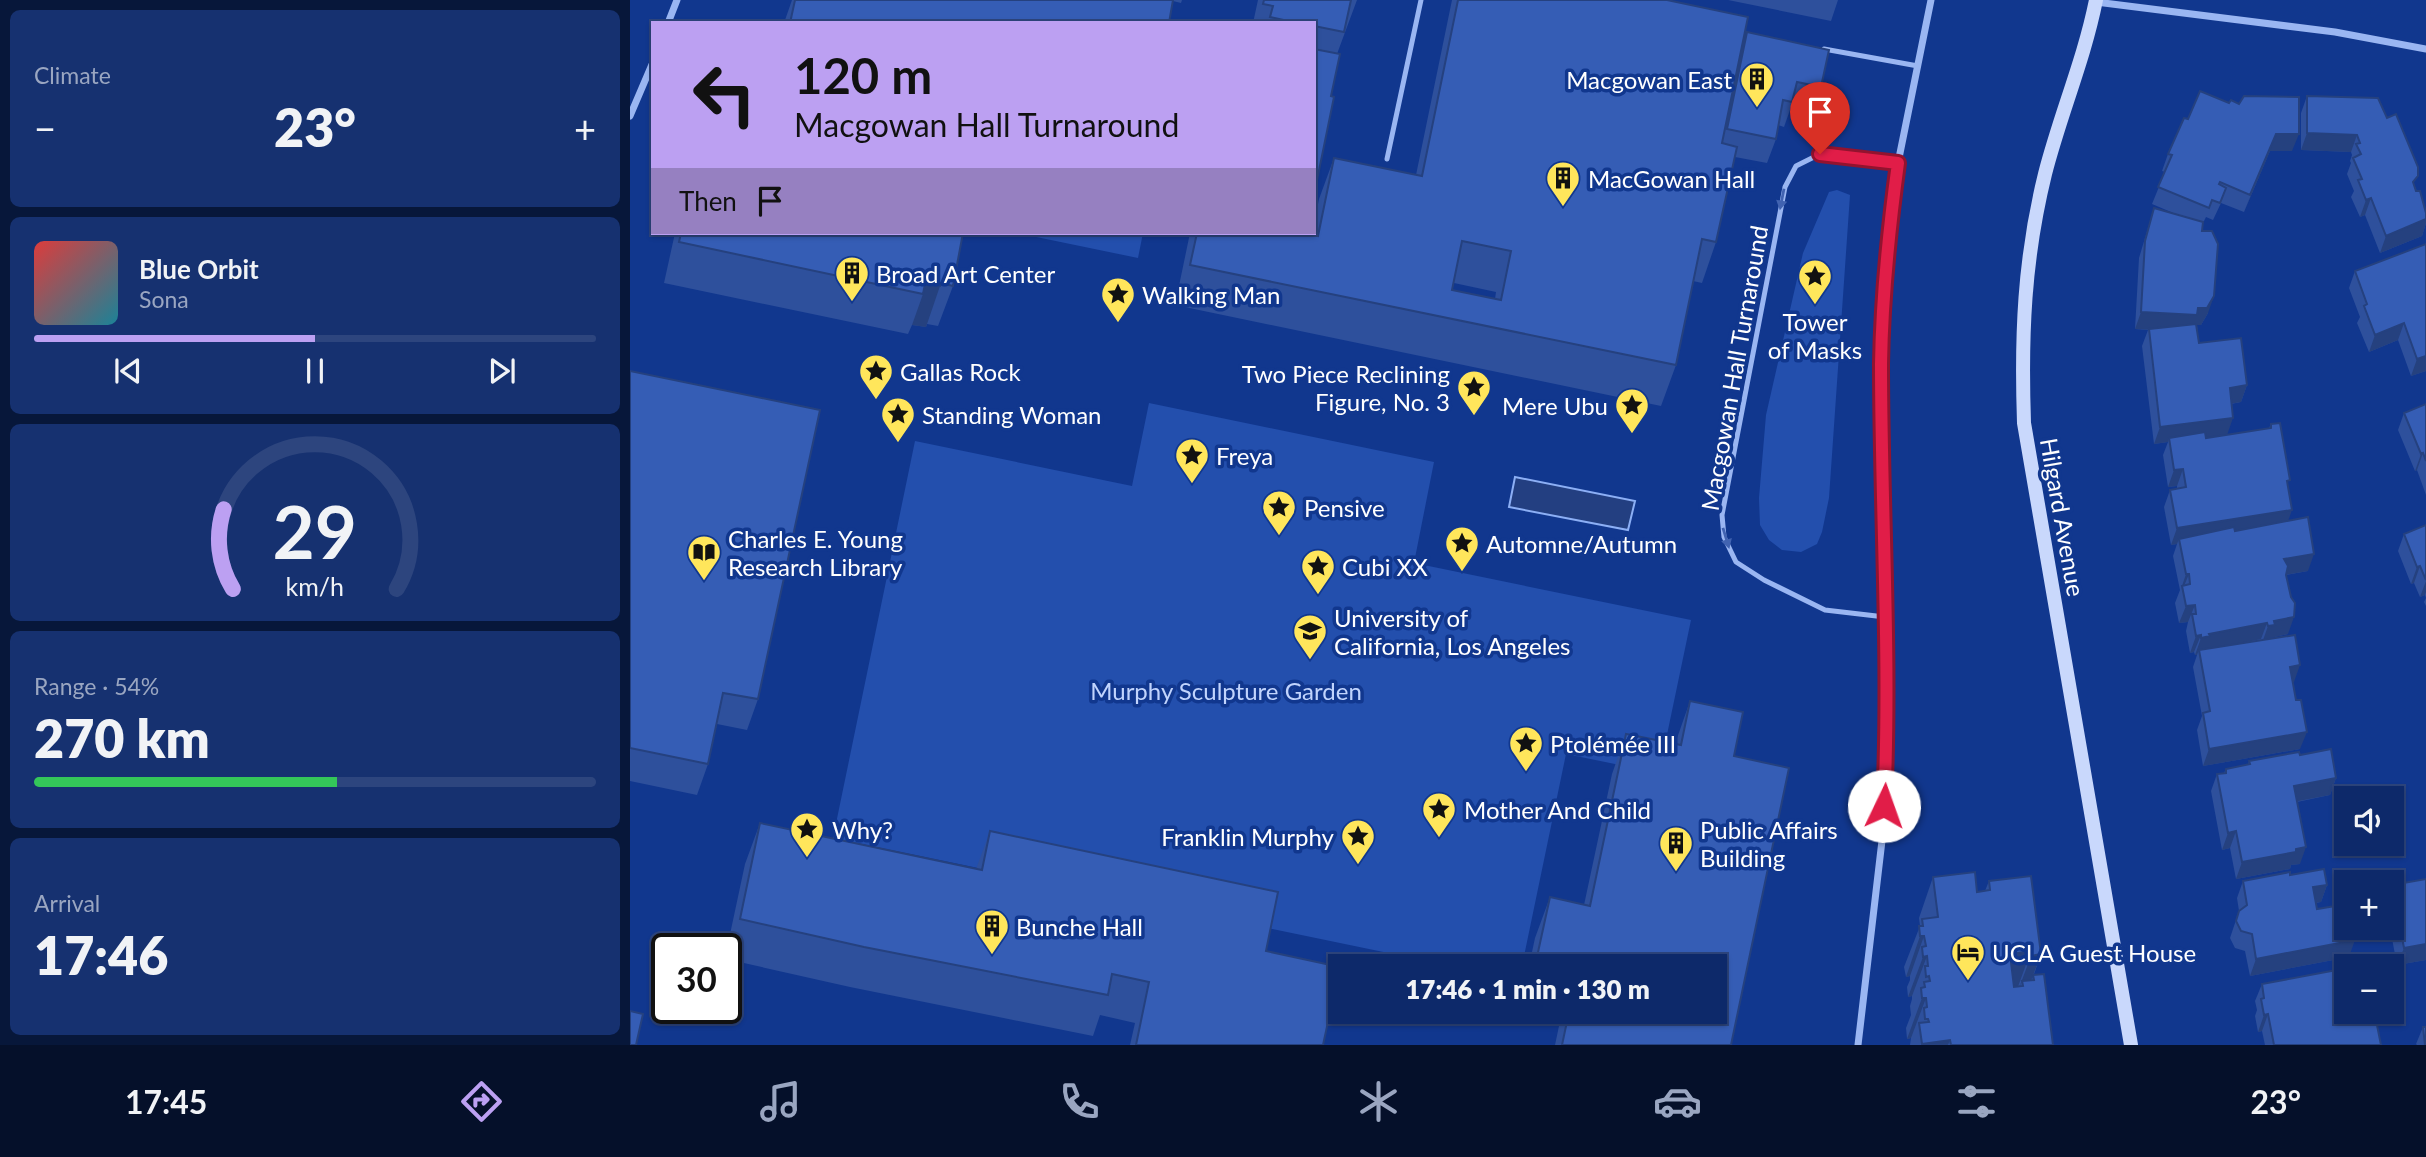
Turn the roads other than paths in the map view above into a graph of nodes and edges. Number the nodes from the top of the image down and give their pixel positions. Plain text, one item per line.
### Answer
1 (677, 0) edge
2 (1421, 0) edge
3 (1931, 0) edge
4 (2096, 1) edge
5 (669, 21) edge
6 (1812, 47) edge
7 (2426, 48) edge
8 (1918, 66) junction
9 (651, 67) edge
10 (630, 116) edge
11 (1387, 159) dead end
12 (1898, 163) junction
13 (1885, 617) junction
14 (1858, 1045) edge
15 (2131, 1045) edge

1 - 5 street
2 - 11 lane
3 - 8 street
4 - 7 street
4 - 15 street, Hilgard Avenue
6 - 8 lane
8 - 12 street
9 - 10 street
12 - 13 street
12 -> 13 lane, Macgowan Hall Turnaround
13 - 14 street

